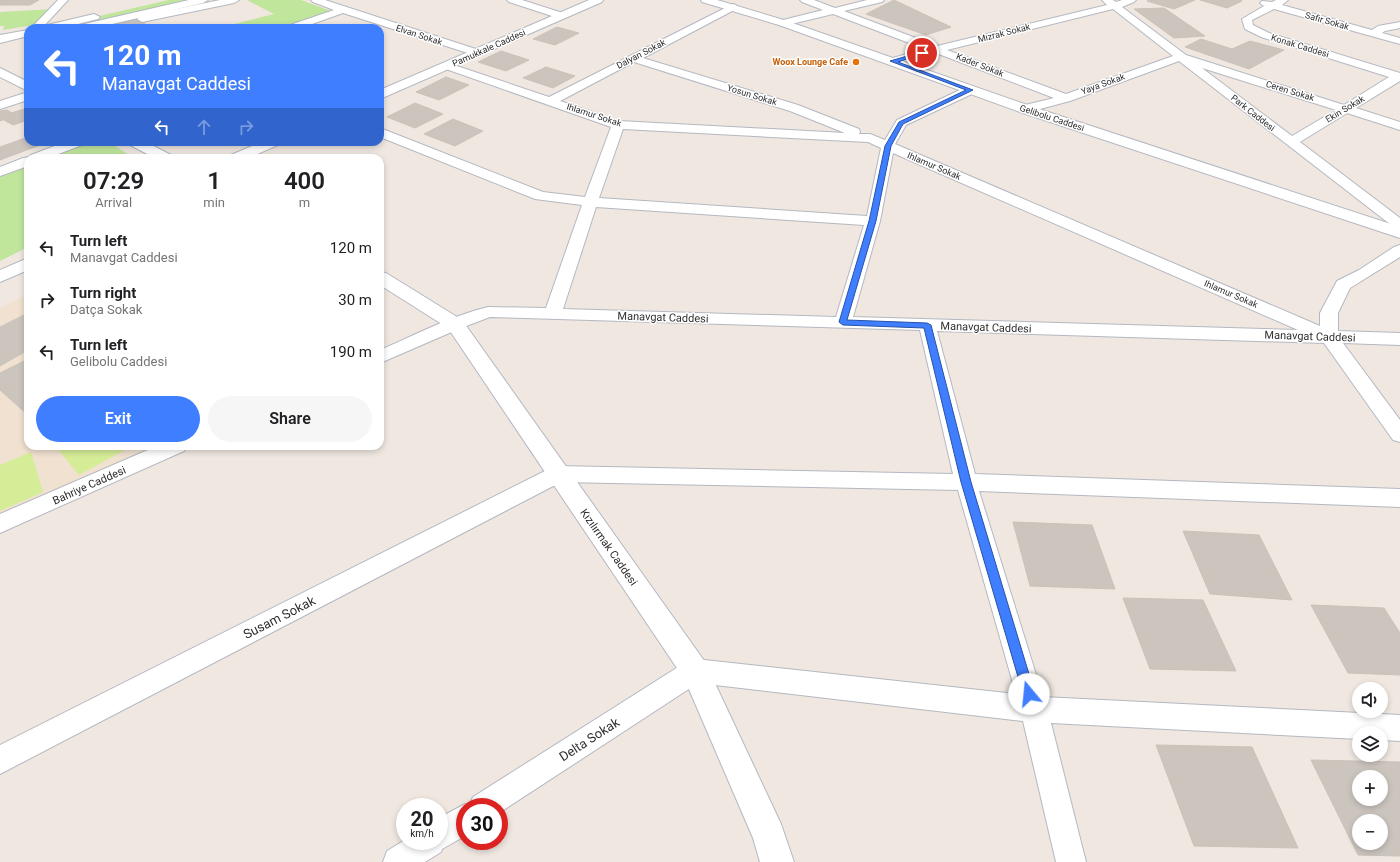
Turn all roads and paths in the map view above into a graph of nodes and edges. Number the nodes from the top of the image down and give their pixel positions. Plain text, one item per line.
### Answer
1 (63, 0) edge
2 (169, 0) edge
3 (203, 0) edge
4 (234, 0) edge
5 (316, 0) edge
6 (512, 0) edge
7 (598, 0) edge
8 (706, 0) edge
9 (805, 0) edge
10 (879, 0) edge
11 (1131, 0) edge
12 (1254, 0) edge
13 (1283, 0) edge
14 (1111, 3) edge
15 (1272, 5) junction
16 (733, 8) junction
17 (343, 10) junction
18 (834, 11) junction
19 (562, 16) junction
20 (138, 17) junction
21 (783, 23) junction
22 (40, 24) edge
23 (64, 24) edge
24 (101, 24) edge
25 (155, 24) edge
26 (303, 24) edge
27 (1400, 25) edge
28 (24, 33) edge
29 (1373, 34) junction
30 (0, 39) edge
31 (24, 41) edge
32 (1400, 41) edge
33 (0, 46) edge
34 (937, 49) junction
35 (478, 53) junction
36 (1180, 57) junction
37 (632, 58) junction
38 (893, 61) junction
39 (447, 66) junction
40 (0, 72) edge
41 (1399, 76) edge
42 (24, 85) edge
43 (970, 90) junction
44 (384, 93) edge
45 (24, 97) edge
46 (1066, 98) junction
47 (550, 101) junction
48 (0, 105) edge
49 (1025, 109) junction
50 (1345, 109) junction
51 (618, 125) junction
52 (1400, 126) edge
53 (384, 134) edge
54 (870, 138) junction
55 (1291, 142) junction
56 (67, 146) edge
57 (143, 146) edge
58 (264, 146) edge
59 (888, 146) junction
60 (46, 154) edge
61 (158, 154) edge
62 (245, 154) edge
63 (24, 163) edge
64 (0, 172) edge
65 (592, 202) junction
66 (873, 221) junction
67 (1400, 225) edge
68 (1400, 233) edge
69 (1400, 250) edge
70 (24, 265) edge
71 (0, 277) edge
72 (384, 280) edge
73 (553, 314) junction
74 (843, 322) junction
75 (455, 324) junction
76 (927, 325) junction
77 (1329, 337) junction
78 (1400, 339) edge
79 (384, 355) edge
80 (1400, 435) edge
81 (168, 450) edge
82 (558, 474) junction
83 (966, 482) junction
84 (1400, 498) edge
85 (0, 524) edge
86 (695, 671) junction
87 (1034, 709) junction
88 (1400, 728) edge
89 (0, 760) edge
90 (497, 798) edge
91 (416, 850) edge
92 (398, 862) edge
93 (777, 862) edge
94 (1071, 862) edge

1 - 22 street
2 - 23 street
3 - 20 street
4 - 20 street
5 - 17 street, Elvan Sokak
6 - 19 street
7 - 19 street, Pamukkale Caddesi
8 - 16 street, Gelibolu Caddesi
9 - 18 street, Kader Sokak
10 - 18 street
11 - 14 street, Mızrak Sokak
12 - 15 street, Safir Sokak
13 - 15 street, Konak Caddesi
14 - 34 street, Mızrak Sokak
14 - 36 street, Park Caddesi
15 - 29 street, Safir Sokak
15 - 41 street, Konak Caddesi
16 - 21 street, Gelibolu Caddesi
16 - 37 street, Dalyan Sokak
17 - 26 street
17 - 35 street, Elvan Sokak
18 - 21 street
18 - 34 street, Kader Sokak
19 - 35 street, Pamukkale Caddesi
20 - 24 street
20 - 25 street
21 - 38 street, Gelibolu Caddesi
27 - 29 street
28 - 30 street
29 - 32 street, Safir Sokak
31 - 33 street
34 - 38 street, Mızrak Sokak
34 - 46 street, Kader Sokak
35 - 39 street, Pamukkale Caddesi
36 - 46 street, Yaya Sokak
36 - 50 street, Ceren Sokak
36 - 55 street, Park Caddesi
37 - 47 street, Dalyan Sokak
37 - 54 street, Yosun Sokak
38 - 43 street, Gelibolu Caddesi
39 - 44 street, Pamukkale Caddesi
39 - 47 street, Ihlamur Sokak
40 - 42 street
41 - 50 street, Ekin Sokak
43 - 49 street, Gelibolu Caddesi
43 - 59 street
45 - 48 street
46 - 49 street, Yaya Sokak
47 - 51 street, Ihlamur Sokak
49 - 68 street, Gelibolu Caddesi
50 - 52 street, Ceren Sokak
50 - 55 street, Ekin Sokak
51 - 54 street, Ihlamur Sokak
51 - 65 street
53 - 65 street
54 - 59 street, Ihlamur Sokak
55 - 67 street, Park Caddesi
56 - 60 street
57 - 61 street
58 - 62 street
59 - 66 street
59 - 77 street, Ihlamur Sokak
63 - 64 street
65 - 66 street
65 - 73 street
66 - 74 street
69 - 77 street
70 - 71 street
72 - 75 street, Kızılırmak Caddesi
73 - 74 street, Manavgat Caddesi
73 - 75 street, Manavgat Caddesi
74 - 76 street, Manavgat Caddesi
75 - 79 street
75 - 82 street, Kızılırmak Caddesi
76 - 77 street, Manavgat Caddesi
76 - 83 street
77 - 78 street, Manavgat Caddesi
77 - 80 street
81 - 85 street, Bahriye Caddesi
82 - 83 street
82 - 86 street, Kızılırmak Caddesi
82 - 89 street, Susam Sokak
83 - 84 street
83 - 87 street
86 - 87 street
86 - 90 street, Delta Sokak
86 - 93 street, Kızılırmak Caddesi
87 - 88 street
87 - 94 street
91 - 92 street

